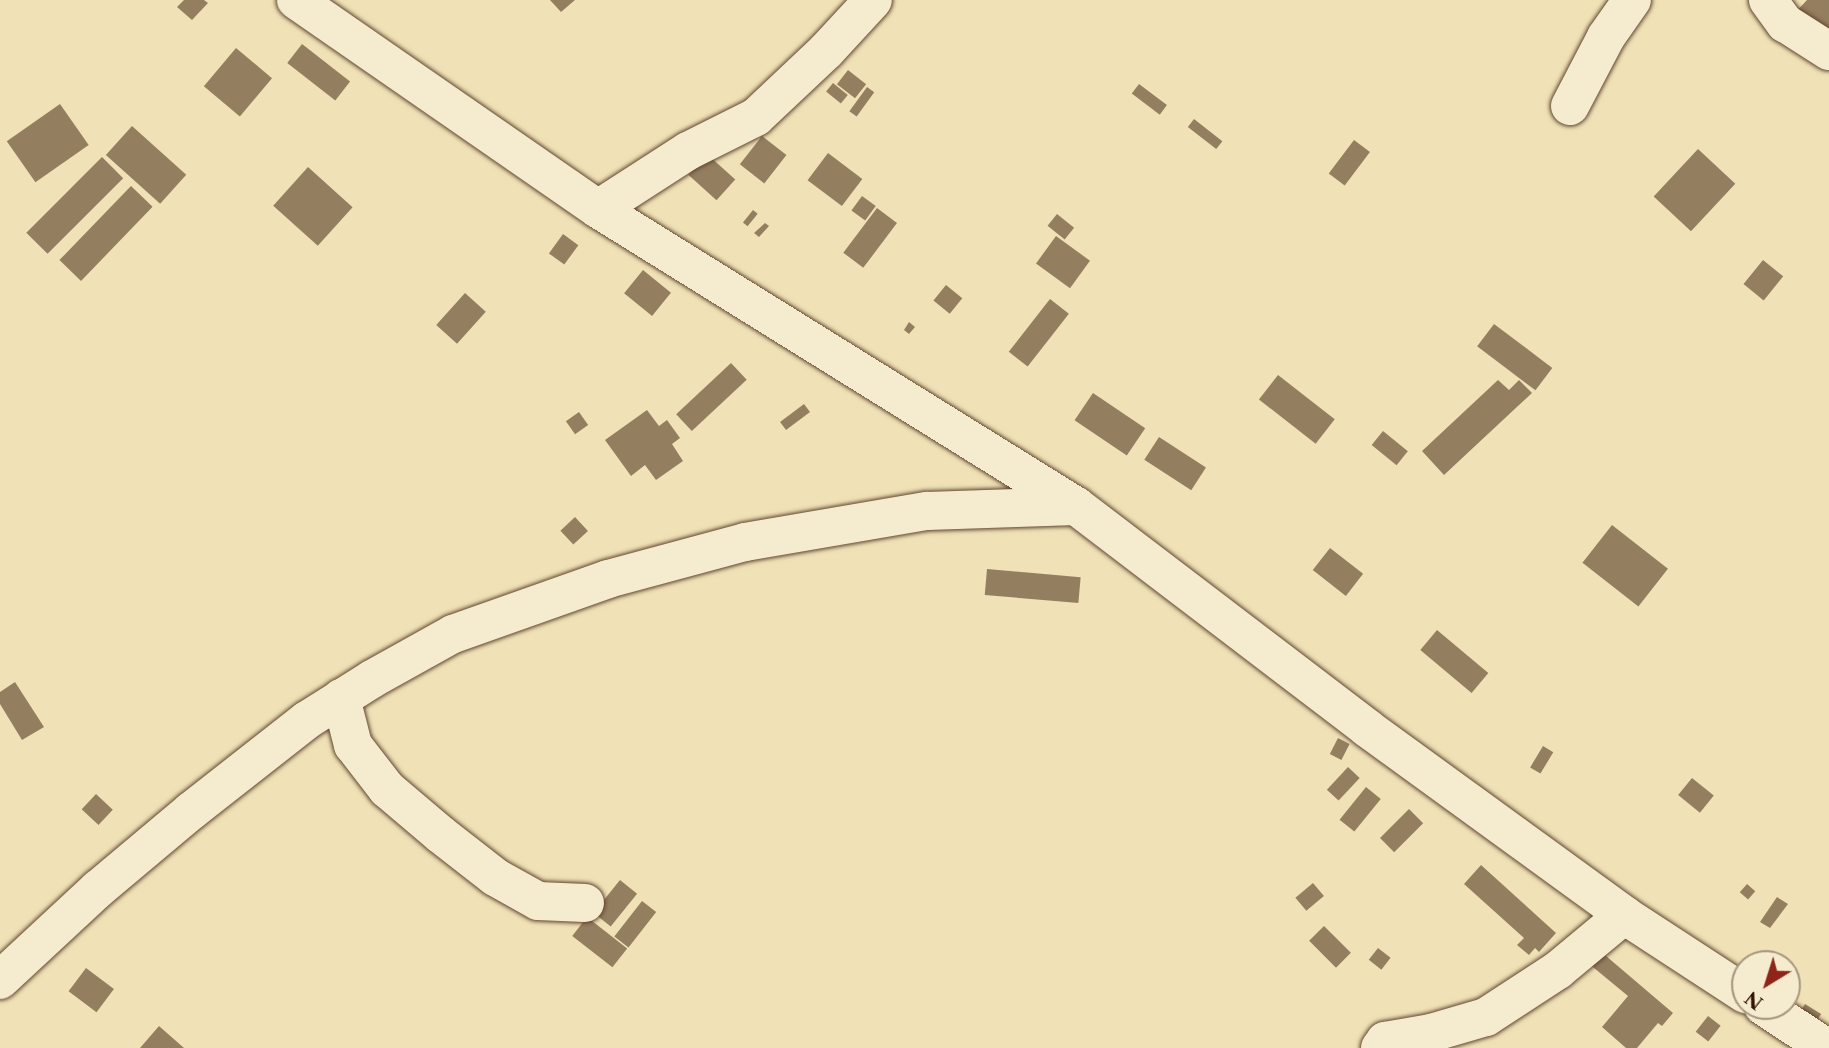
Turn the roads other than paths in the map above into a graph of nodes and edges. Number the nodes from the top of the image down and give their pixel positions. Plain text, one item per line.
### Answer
1 (296, 0) edge
2 (873, 0) edge
3 (1632, 0) edge
4 (1768, 0) edge
5 (1829, 51) edge
6 (1570, 106) dead end
7 (598, 209) junction
8 (1076, 506) junction
9 (341, 698) junction
10 (585, 903) dead end
11 (1624, 915) junction
12 (0, 980) edge
13 (1731, 985) edge
14 (1784, 1020) edge
15 (1380, 1048) edge
16 (1827, 1048) edge

1 - 7 street
2 - 7 street
3 - 6 street
4 - 5 street
7 - 8 street
8 - 9 street
8 - 11 street
9 - 10 street
9 - 12 street
11 - 13 street
11 - 15 street
14 - 16 street

